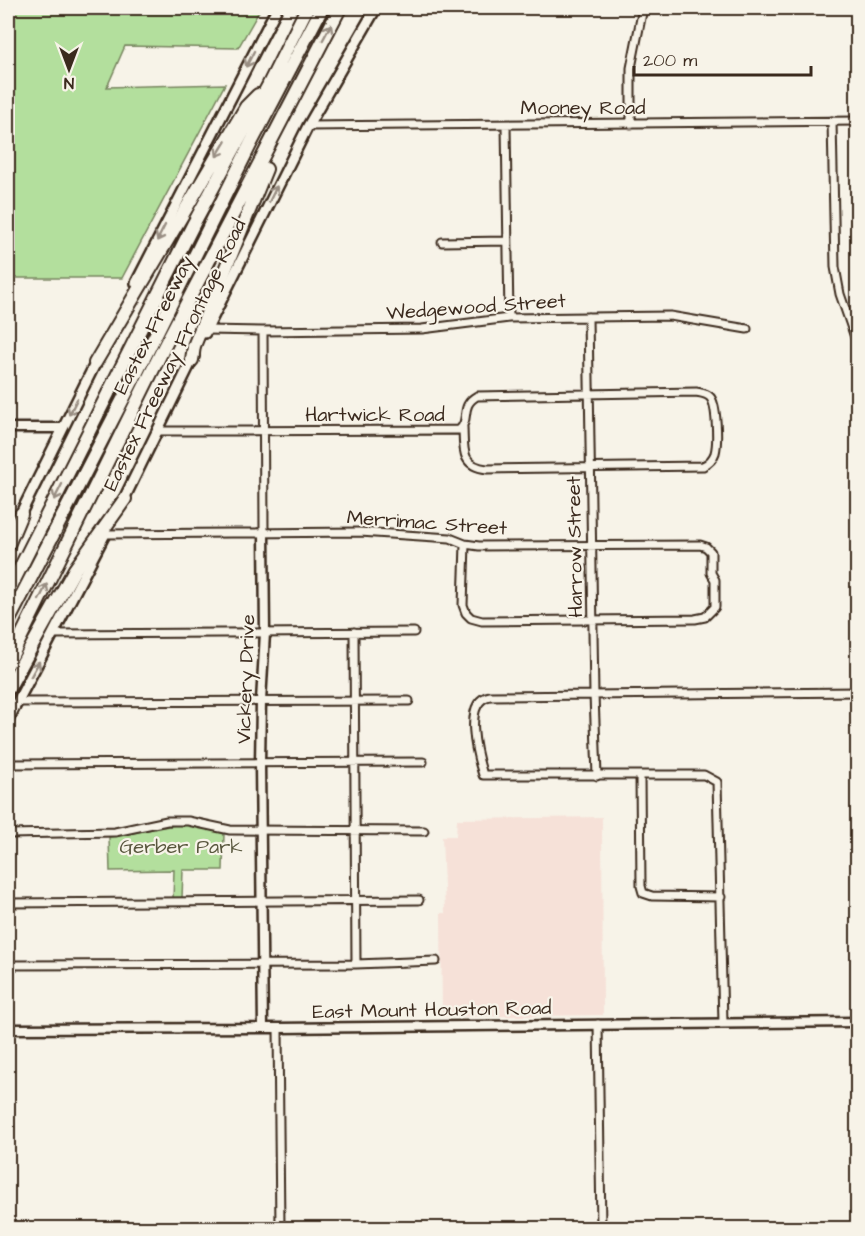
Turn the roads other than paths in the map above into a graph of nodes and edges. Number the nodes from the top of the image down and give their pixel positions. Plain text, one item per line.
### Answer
1 (277, 8) edge
2 (307, 8) edge
3 (322, 8) edge
4 (340, 8) edge
5 (376, 8) edge
6 (643, 8) edge
7 (314, 56) junction
8 (268, 86) junction
9 (832, 121) junction
10 (858, 121) edge
11 (631, 124) junction
12 (506, 125) junction
13 (308, 126) junction
14 (507, 241) junction
15 (442, 242) dead end
16 (588, 317) junction
17 (509, 318) junction
18 (747, 329) dead end
19 (207, 330) junction
20 (263, 331) junction
21 (858, 346) edge
22 (192, 360) junction
23 (95, 363) junction
24 (590, 393) junction
25 (463, 427) junction
26 (8, 428) edge
27 (62, 428) junction
28 (157, 431) junction
29 (264, 432) junction
30 (591, 468) junction
31 (125, 500) junction
32 (21, 514) junction
33 (264, 533) junction
34 (105, 534) junction
35 (8, 540) edge
36 (465, 544) junction
37 (8, 545) edge
38 (592, 545) junction
39 (8, 592) edge
40 (593, 619) junction
41 (8, 622) edge
42 (354, 632) junction
43 (414, 632) dead end
44 (265, 633) junction
45 (54, 634) junction
46 (8, 663) edge
47 (8, 689) edge
48 (858, 692) edge
49 (594, 695) junction
50 (261, 701) junction
51 (354, 701) junction
52 (409, 701) dead end
53 (17, 702) junction
54 (8, 720) edge
55 (423, 762) dead end
56 (355, 763) junction
57 (8, 764) edge
58 (260, 764) junction
59 (597, 776) junction
60 (640, 776) junction
61 (261, 831) junction
62 (355, 831) junction
63 (424, 831) dead end
64 (8, 834) edge
65 (721, 897) junction
66 (419, 900) dead end
67 (356, 901) junction
68 (262, 902) junction
69 (8, 903) edge
70 (436, 961) dead end
71 (262, 964) junction
72 (356, 964) junction
73 (8, 965) edge
74 (858, 1022) edge
75 (723, 1023) junction
76 (598, 1024) junction
77 (263, 1028) junction
78 (278, 1028) junction
79 (8, 1029) edge
80 (280, 1228) edge
81 (601, 1228) edge

1 -> 23 main road
2 - 8 highway, Eastex Freeway
3 - 41 highway
7 -> 4 highway, Eastex Freeway
5 - 13 main road, Eastex Freeway Frontage Road
6 - 11 street
7 - 22 highway
46 -> 7 highway, Eastex Freeway
8 -> 23 highway
8 -> 39 highway, Eastex Freeway
9 - 10 street, Mooney Road
9 - 11 street, Mooney Road
9 - 21 street
11 - 12 street, Mooney Road
12 - 13 street, Mooney Road
12 - 14 street
19 -> 13 main road, Eastex Freeway Frontage Road
14 - 15 street
14 - 17 street
16 - 17 street, Wedgewood Street
16 - 18 street, Wedgewood Street
16 - 24 street, Harrow Street
17 - 20 street, Wedgewood Street
19 - 20 street, Wedgewood Street
19 - 22 main road, Eastex Freeway Frontage Road
20 - 29 street, Vickery Drive
22 - 28 main road, Eastex Freeway Frontage Road
23 -> 27 main road
24 - 25 street, Hartwick Road
24 - 30 street, Harrow Street
24 - 30 street, Hartwick Road
25 - 29 street, Hartwick Road
25 - 30 street
26 - 27 street
27 - 32 main road
28 - 29 street, Hartwick Road
28 - 31 main road, Eastex Freeway Frontage Road
29 - 33 street, Vickery Drive
30 - 38 street, Harrow Street
31 - 34 main road, Eastex Freeway Frontage Road
31 - 47 highway
32 - 35 main road
32 - 37 highway
33 - 34 street, Merrimac Street
33 - 36 street, Merrimac Street
33 - 44 street, Vickery Drive
34 - 45 main road, Eastex Freeway Frontage Road
36 - 38 street, Merrimac Street
36 - 40 street
38 - 40 street, Harrow Street
38 - 40 street, Merrimac Street
40 - 49 street, Harrow Street
42 - 43 street
42 - 44 street
42 - 51 street
44 - 45 street
44 - 50 street, Vickery Drive
53 -> 45 main road, Eastex Freeway Frontage Road
48 - 49 street
49 - 59 street, Harrow Street
49 - 59 street
50 - 51 street
50 - 53 street
50 - 58 street, Vickery Drive
51 - 52 street
51 - 56 street
53 - 54 main road, Eastex Freeway Frontage Road
55 - 56 street
56 - 58 street
56 - 62 street
57 - 58 street
58 - 61 street, Vickery Drive
59 - 60 street
60 - 65 street
60 - 65 street
61 - 62 street
61 - 64 street
61 - 68 street, Vickery Drive
62 - 63 street
62 - 67 street
65 - 75 street
66 - 67 street
67 - 68 street
67 - 72 street
68 - 69 street
68 - 71 street, Vickery Drive
70 - 72 street
71 - 72 street
71 - 73 street
71 - 77 street, Vickery Drive
74 - 75 street, East Mount Houston Road
75 - 76 street, East Mount Houston Road
76 - 78 street, East Mount Houston Road
76 - 81 street
77 - 78 street, East Mount Houston Road
77 - 79 street, East Mount Houston Road
78 - 80 street

